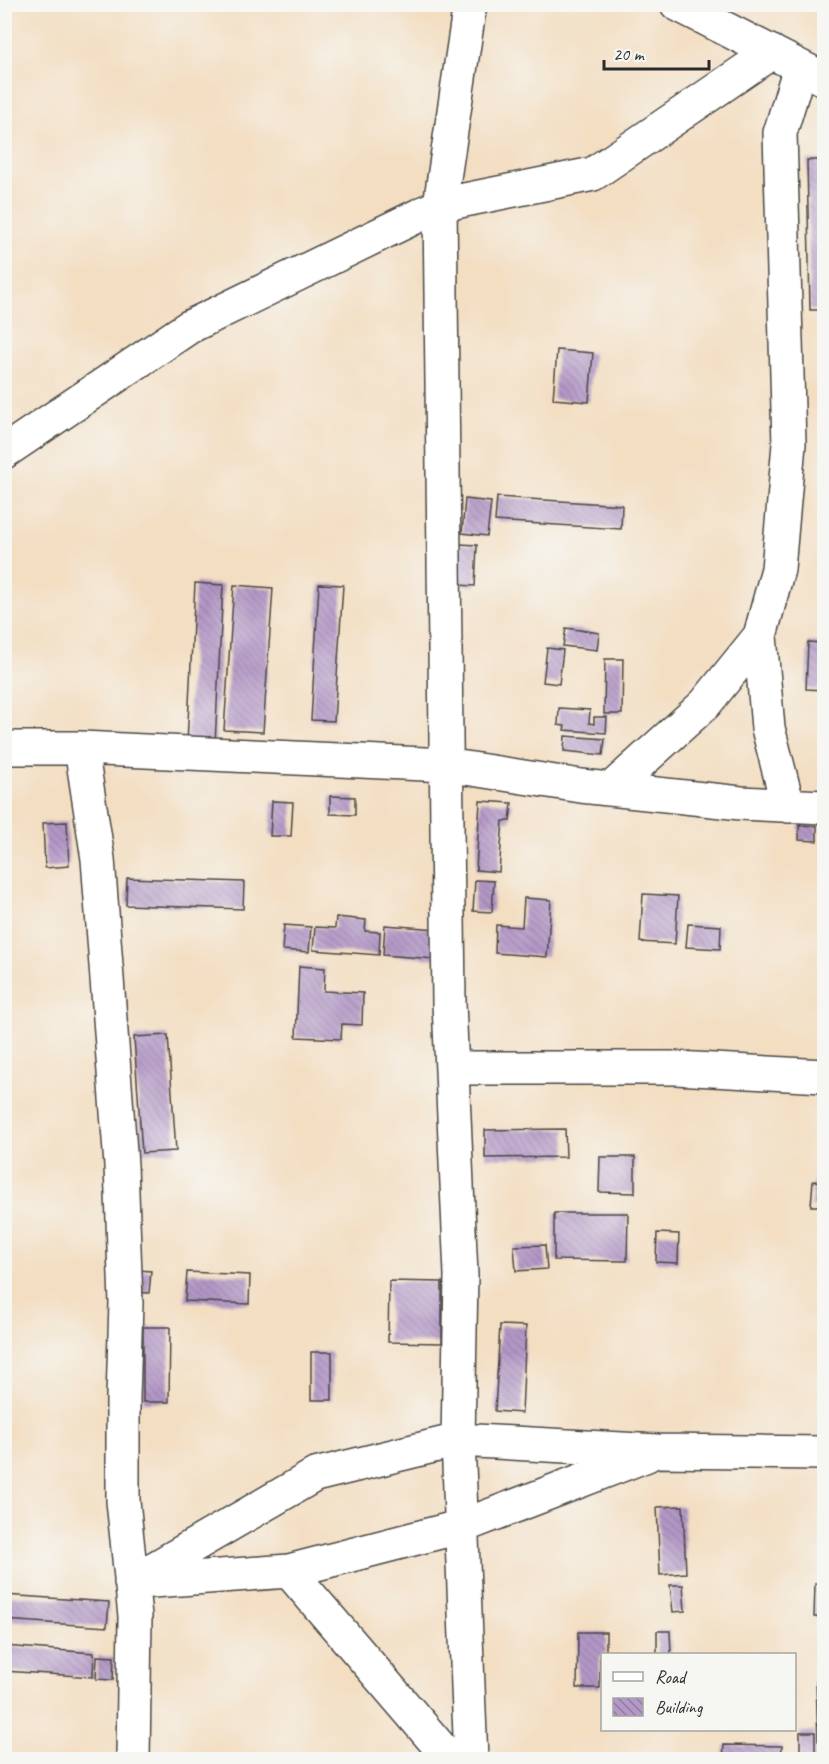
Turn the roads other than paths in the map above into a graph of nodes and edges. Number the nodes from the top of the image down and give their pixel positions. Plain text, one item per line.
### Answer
1 (677, 4) edge
2 (467, 5) edge
3 (799, 66) edge
4 (440, 205) junction
5 (4, 452) edge
6 (760, 636) junction
7 (4, 748) edge
8 (81, 748) junction
9 (446, 765) junction
10 (611, 789) junction
11 (788, 806) junction
12 (825, 807) edge
13 (453, 1068) junction
14 (825, 1076) edge
15 (458, 1440) junction
16 (657, 1451) junction
17 (825, 1453) edge
18 (463, 1526) junction
19 (289, 1571) junction
20 (131, 1582) junction
21 (133, 1760) edge
22 (451, 1760) edge
23 (471, 1760) edge

1 - 3 street
2 - 4 street
3 - 4 street
3 - 6 street
4 - 5 street
4 - 9 street
6 - 10 street
6 - 11 street
7 - 8 street
8 - 9 street
8 - 20 street
9 - 10 street
9 - 13 street
10 - 11 street
11 - 12 street
13 - 14 street
13 - 15 street
15 - 16 street
15 - 18 street
15 - 20 street
16 - 17 street
16 - 18 street
18 - 19 street
18 - 23 street
19 - 20 street
19 - 22 street
20 - 21 street

